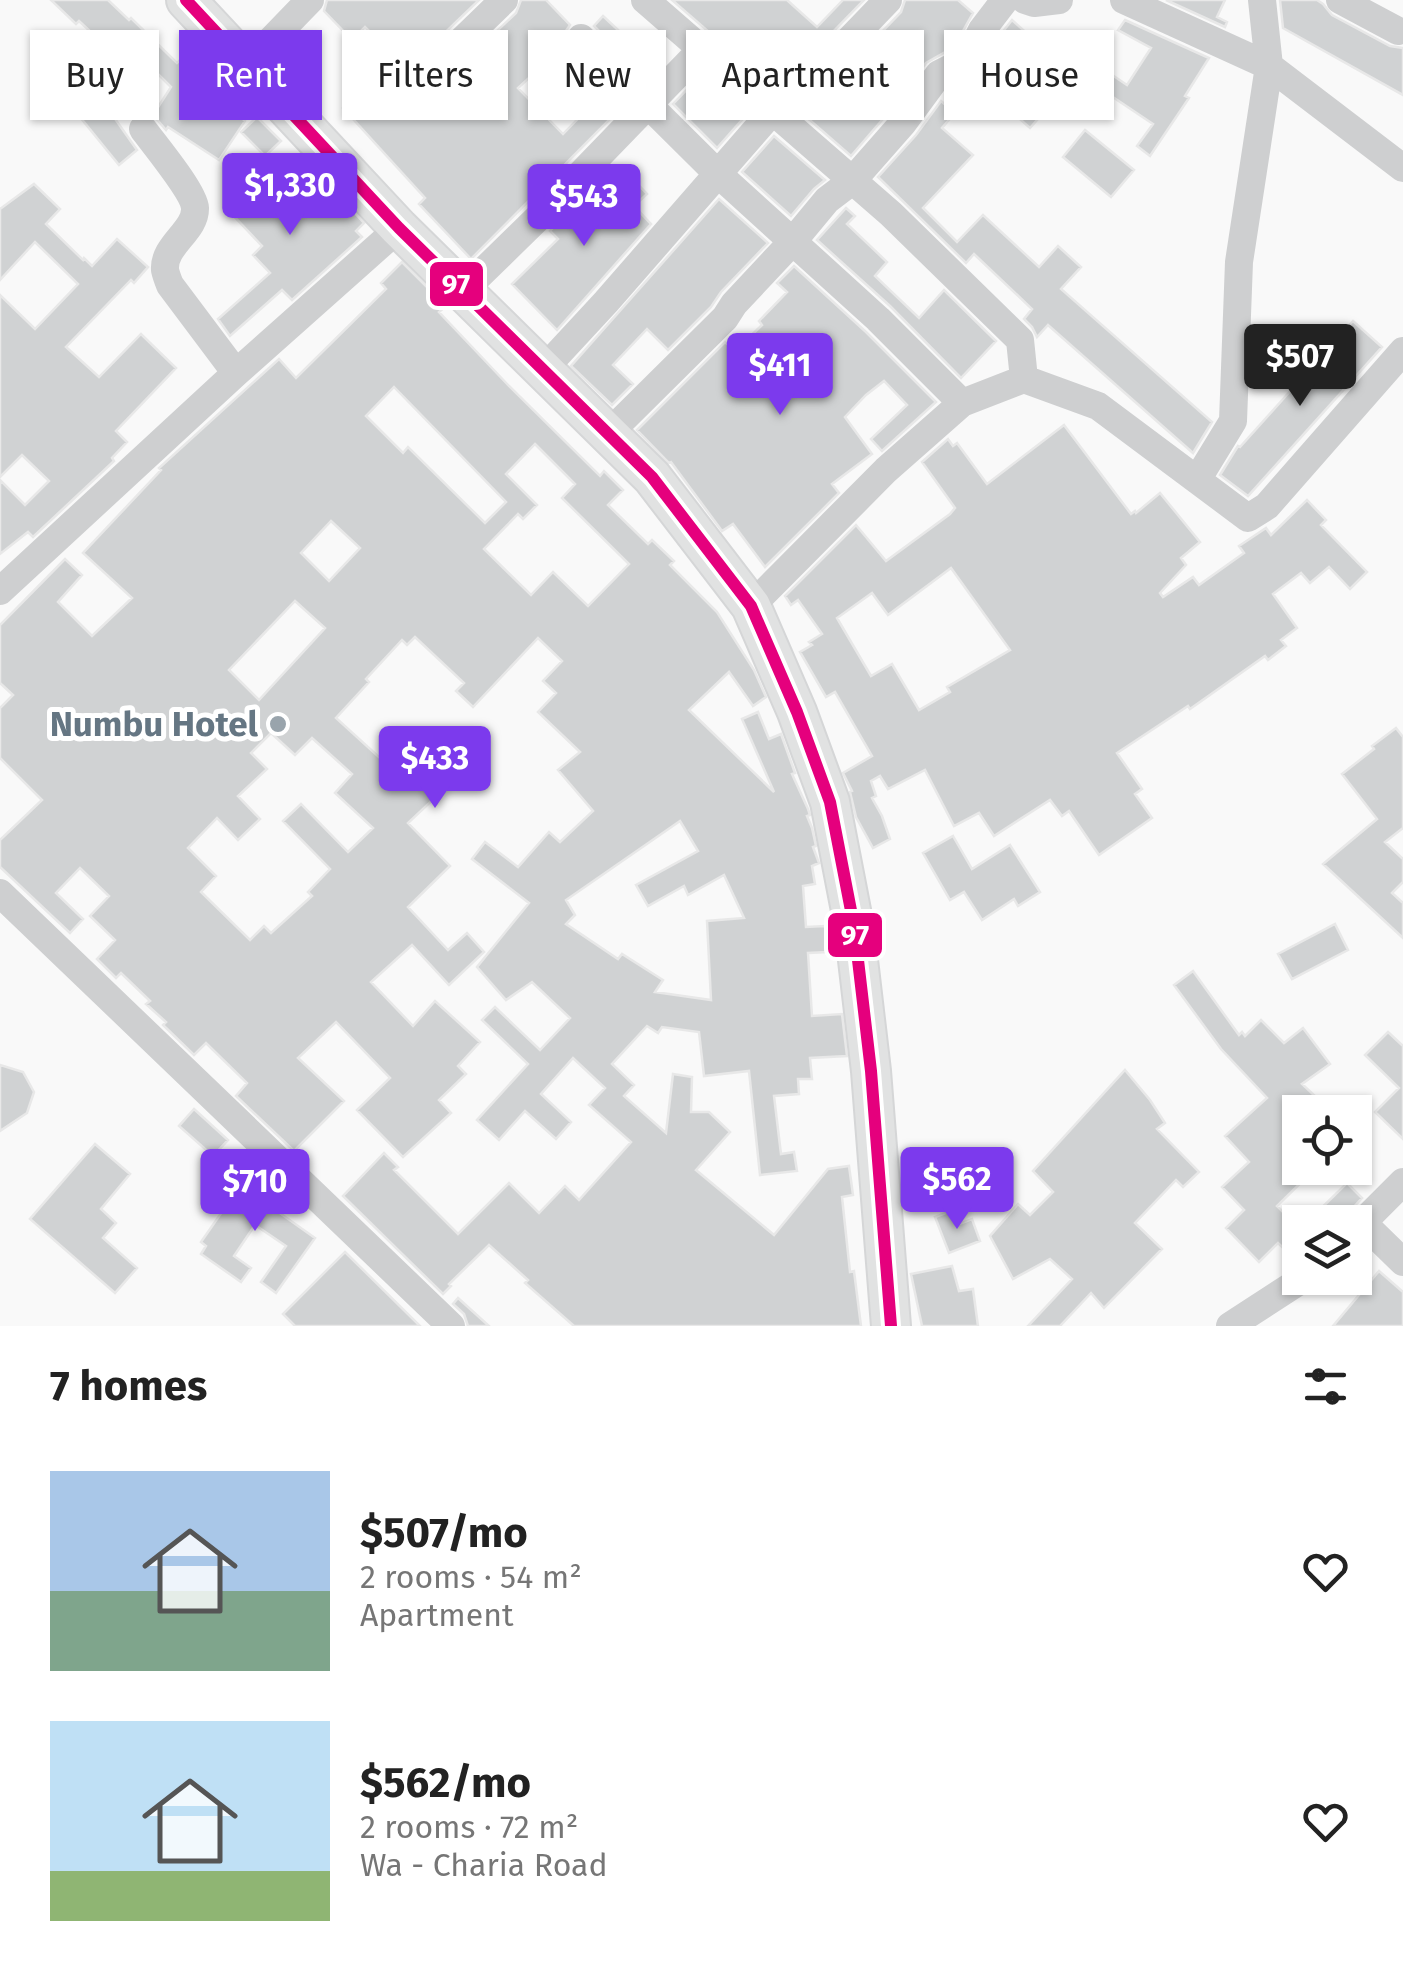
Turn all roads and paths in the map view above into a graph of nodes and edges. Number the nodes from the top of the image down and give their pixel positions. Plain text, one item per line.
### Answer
1 (186, 0) edge
2 (310, 0) edge
3 (504, 0) edge
4 (645, 0) edge
5 (888, 0) edge
6 (1005, 0) edge
7 (1025, 0) edge
8 (1058, 0) edge
9 (1124, 0) edge
10 (1262, 0) edge
11 (1340, 0) edge
12 (215, 30) edge
13 (281, 30) edge
14 (473, 30) edge
15 (859, 30) edge
16 (1398, 31) dead end
17 (686, 37) edge
18 (686, 66) edge
19 (1268, 66) junction
20 (666, 86) edge
21 (300, 120) edge
22 (633, 120) edge
23 (663, 120) edge
24 (765, 120) edge
25 (785, 120) edge
26 (144, 129) dead end
27 (1403, 168) edge
28 (717, 173) junction
29 (852, 181) junction
30 (399, 228) junction
31 (793, 241) junction
32 (463, 291) junction
33 (1403, 351) edge
34 (543, 370) junction
35 (236, 373) junction
36 (1024, 379) junction
37 (962, 403) junction
38 (608, 434) junction
39 (1197, 480) junction
40 (0, 591) edge
41 (751, 606) junction
42 (0, 893) edge
43 (1403, 1182) edge
44 (1372, 1213) edge
45 (1372, 1237) edge
46 (1403, 1262) edge
47 (1282, 1292) edge
48 (452, 1326) edge
49 (891, 1326) edge
50 (1230, 1326) edge

1 - 12 street
2 - 13 street
3 - 14 street
4 - 17 street
5 - 15 street
6 - 29 street
7 - 8 street
9 - 19 street
10 - 19 street
11 - 16 street
18 - 20 street
19 - 27 street
19 - 39 street
21 - 30 street
22 - 32 street
23 - 28 street
24 - 28 street
25 - 29 street
26 - 35 street
28 - 31 street
28 - 34 street
29 - 31 street
29 - 36 street
30 - 32 street
30 - 35 street
31 - 37 street
31 - 38 street
32 - 34 street
33 - 39 street
34 - 38 street
35 - 40 street
36 - 37 street
36 - 39 street
37 - 41 street
38 - 41 street
41 - 49 street
42 - 48 street
43 - 44 street
45 - 46 street
47 - 50 street

